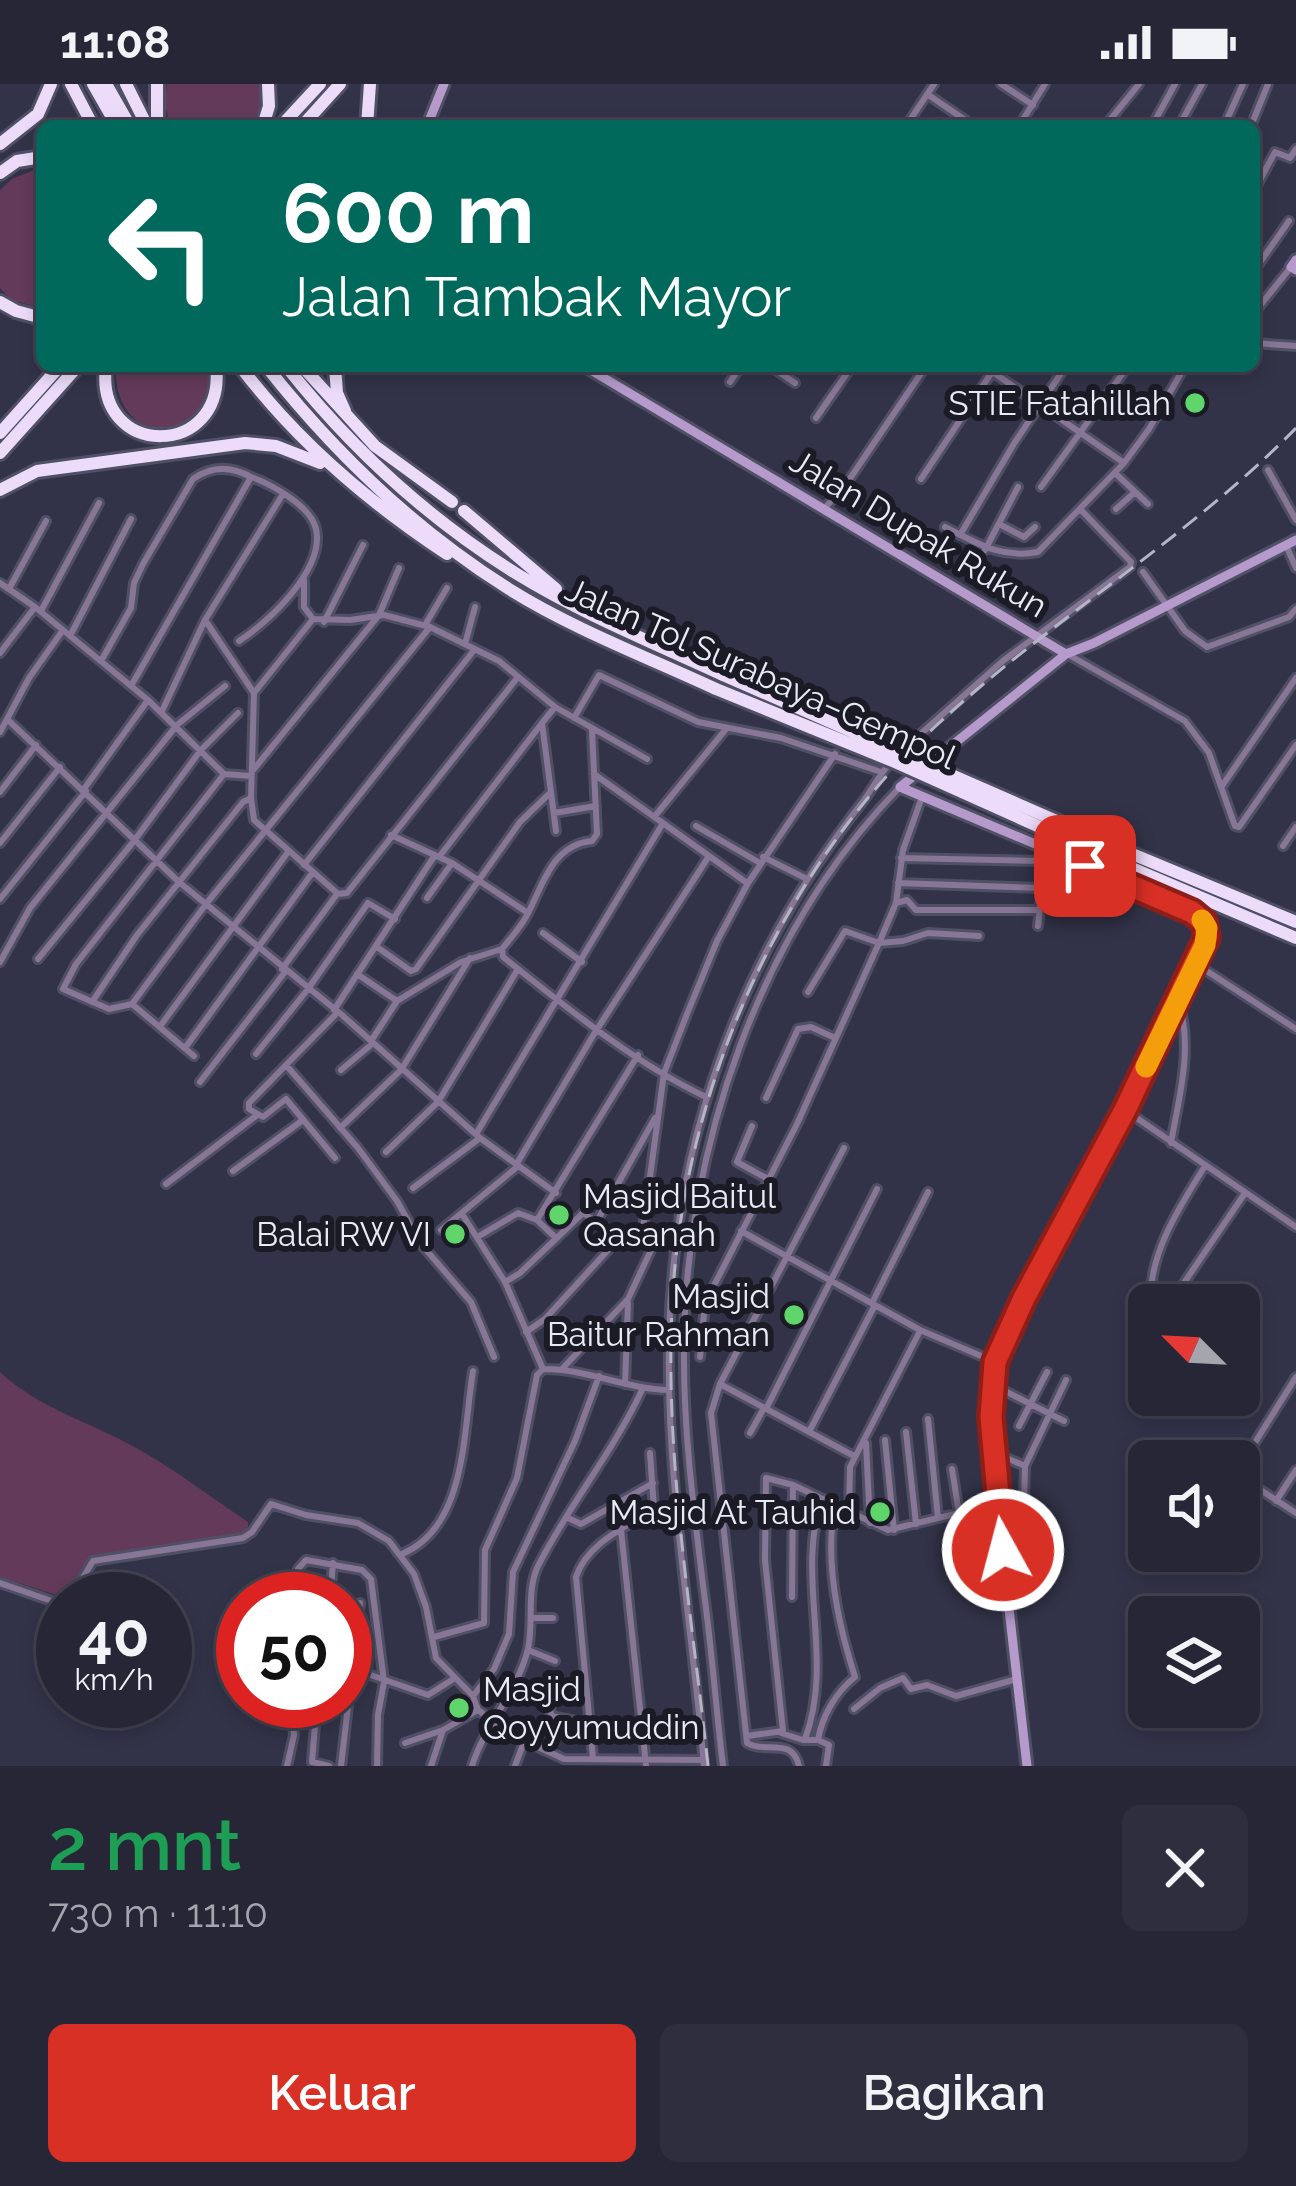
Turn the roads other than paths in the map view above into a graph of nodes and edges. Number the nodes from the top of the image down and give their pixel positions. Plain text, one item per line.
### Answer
1 (51, 84) edge
2 (71, 84) edge
3 (92, 84) edge
4 (106, 84) edge
5 (126, 84) edge
6 (157, 84) edge
7 (268, 84) edge
8 (320, 84) edge
9 (340, 84) edge
10 (370, 84) edge
11 (444, 84) edge
12 (934, 84) edge
13 (1000, 84) edge
14 (1045, 84) edge
15 (1138, 84) edge
16 (1175, 84) edge
17 (1202, 84) edge
18 (1243, 84) edge
19 (1268, 84) edge
20 (926, 94) junction
21 (1033, 105) junction
22 (90, 120) edge
23 (113, 120) edge
24 (127, 120) edge
25 (144, 120) edge
26 (157, 120) edge
27 (265, 120) edge
28 (287, 120) edge
29 (307, 120) edge
30 (368, 120) edge
31 (429, 120) edge
32 (910, 120) edge
33 (965, 120) edge
34 (1023, 120) edge
35 (1111, 120) edge
36 (1154, 120) edge
37 (1182, 120) edge
38 (1227, 120) edge
39 (1253, 120) edge
40 (0, 144) edge
41 (1296, 149) edge
42 (36, 158) edge
43 (0, 173) edge
44 (1260, 180) edge
45 (1289, 221) dead end
46 (1260, 262) edge
47 (1294, 266) edge
48 (0, 302) edge
49 (1260, 306) edge
50 (36, 316) edge
51 (1260, 343) edge
52 (1296, 346) edge
53 (55, 372) edge
54 (73, 372) edge
55 (106, 372) edge
56 (215, 372) edge
57 (245, 372) edge
58 (271, 372) edge
59 (291, 372) edge
60 (307, 372) edge
61 (335, 372) edge
62 (594, 372) edge
63 (737, 372) edge
64 (779, 372) edge
65 (848, 372) edge
66 (922, 372) edge
67 (992, 372) edge
68 (998, 372) edge
69 (1062, 372) edge
70 (1124, 372) edge
71 (1181, 372) edge
72 (730, 382) dead end
73 (795, 383) dead end
74 (1040, 405) junction
75 (816, 418) dead end
76 (351, 424) junction
77 (1081, 432) junction
78 (0, 433) edge
79 (0, 453) edge
80 (1124, 463) junction
81 (1268, 470) dead end
82 (337, 472) junction
83 (1114, 472) junction
84 (251, 477) junction
85 (922, 479) dead end
86 (1018, 487) dead end
87 (1041, 487) dead end
88 (0, 490) edge
89 (1135, 492) junction
90 (283, 494) junction
91 (452, 502) dead end
92 (99, 503) dead end
93 (1148, 504) dead end
94 (825, 508) junction
95 (1116, 509) dead end
96 (1081, 510) junction
97 (464, 511) dead end
98 (131, 519) dead end
99 (1296, 520) edge
100 (46, 521) dead end
101 (999, 524) junction
102 (1034, 526) dead end
103 (945, 527) dead end
104 (960, 535) junction
105 (1291, 543) edge
106 (363, 544) dead end
107 (985, 550) junction
108 (399, 568) dead end
109 (1296, 568) edge
110 (1143, 572) dead end
111 (304, 580) junction
112 (0, 583) edge
113 (447, 588) dead end
114 (9, 589) junction
115 (510, 590) junction
116 (575, 606) junction
117 (1168, 606) junction
118 (475, 607) dead end
119 (38, 609) junction
120 (1296, 609) edge
121 (379, 615) junction
122 (205, 620) junction
123 (314, 620) junction
124 (323, 622) junction
125 (427, 626) junction
126 (67, 633) junction
127 (1035, 635) junction
128 (239, 641) dead end
129 (464, 644) junction
130 (475, 649) junction
131 (0, 653) edge
132 (1066, 654) junction
133 (101, 661) junction
134 (518, 676) junction
135 (1296, 678) edge
136 (131, 686) junction
137 (225, 686) dead end
138 (254, 693) junction
139 (148, 700) junction
140 (555, 707) junction
141 (162, 711) junction
142 (238, 712) dead end
143 (574, 718) junction
144 (8, 720) junction
145 (542, 723) junction
146 (177, 725) junction
147 (592, 728) junction
148 (726, 729) junction
149 (0, 732) edge
150 (1296, 745) edge
151 (37, 746) junction
152 (200, 751) junction
153 (835, 754) junction
154 (647, 759) dead end
155 (60, 767) junction
156 (881, 772) junction
157 (224, 774) junction
158 (251, 774) junction
159 (594, 774) junction
160 (1222, 786) junction
161 (900, 787) junction
162 (85, 790) junction
163 (0, 792) edge
164 (551, 792) junction
165 (922, 797) junction
166 (250, 799) junction
167 (596, 806) junction
168 (110, 813) junction
169 (554, 813) junction
170 (655, 816) junction
171 (663, 823) junction
172 (696, 826) dead end
173 (1296, 827) edge
174 (556, 831) dead end
175 (264, 832) junction
176 (390, 834) junction
177 (134, 841) junction
178 (0, 843) edge
179 (1283, 846) dead end
180 (288, 852) junction
181 (437, 856) junction
182 (709, 856) junction
183 (1044, 856) junction
184 (1123, 857) junction
185 (901, 858) junction
186 (762, 860) junction
187 (157, 862) junction
188 (452, 862) junction
189 (304, 865) junction
190 (313, 872) junction
191 (805, 878) junction
192 (480, 879) junction
193 (179, 882) junction
194 (748, 883) junction
195 (898, 883) junction
196 (1040, 888) junction
197 (338, 894) junction
198 (0, 898) edge
199 (427, 898) dead end
200 (896, 903) junction
201 (206, 904) junction
202 (1039, 910) junction
203 (528, 913) junction
204 (395, 919) junction
205 (1296, 922) edge
206 (232, 926) junction
207 (1038, 926) dead end
208 (543, 933) dead end
209 (979, 936) dead end
210 (1296, 938) edge
211 (880, 943) junction
212 (377, 947) junction
213 (258, 948) junction
214 (502, 949) junction
215 (470, 958) junction
216 (38, 959) dead end
217 (0, 962) edge
218 (582, 962) junction
219 (1196, 964) junction
220 (518, 969) junction
221 (284, 970) junction
222 (358, 974) junction
223 (308, 989) junction
224 (808, 992) dead end
225 (558, 999) junction
226 (1178, 999) junction
227 (397, 1001) junction
228 (92, 1002) junction
229 (132, 1004) junction
230 (336, 1011) junction
231 (161, 1025) junction
232 (1295, 1027) edge
233 (598, 1028) junction
234 (835, 1038) junction
235 (372, 1042) junction
236 (185, 1048) junction
237 (256, 1054) dead end
238 (638, 1055) junction
239 (194, 1056) dead end
240 (286, 1065) junction
241 (341, 1070) dead end
242 (401, 1070) junction
243 (664, 1073) junction
244 (200, 1082) dead end
245 (706, 1097) junction
246 (766, 1098) dead end
247 (438, 1102) junction
248 (1125, 1110) junction
249 (657, 1115) junction
250 (256, 1116) junction
251 (304, 1120) junction
252 (752, 1126) dead end
253 (340, 1128) junction
254 (478, 1136) junction
255 (1171, 1143) junction
256 (844, 1148) dead end
257 (386, 1152) dead end
258 (335, 1158) dead end
259 (517, 1166) junction
260 (1204, 1166) junction
261 (233, 1171) dead end
262 (769, 1179) junction
263 (166, 1184) dead end
264 (412, 1188) dead end
265 (877, 1189) dead end
266 (928, 1192) dead end
267 (556, 1193) junction
268 (1245, 1193) junction
269 (462, 1214) junction
270 (537, 1220) junction
271 (597, 1221) junction
272 (1296, 1227) edge
273 (441, 1230) dead end
274 (741, 1231) junction
275 (479, 1236) junction
276 (556, 1238) junction
277 (787, 1257) junction
278 (831, 1281) junction
279 (506, 1282) junction
280 (1152, 1284) edge
281 (1182, 1284) edge
282 (628, 1299) junction
283 (874, 1304) junction
284 (920, 1330) junction
285 (526, 1332) junction
286 (494, 1357) dead end
287 (700, 1357) dead end
288 (995, 1362) junction
289 (543, 1369) junction
290 (562, 1369) junction
291 (473, 1371) dead end
292 (1047, 1372) dead end
293 (599, 1376) junction
294 (1296, 1377) edge
295 (1066, 1380) dead end
296 (625, 1384) junction
297 (720, 1384) junction
298 (992, 1384) junction
299 (642, 1390) junction
300 (669, 1390) junction
301 (1030, 1405) junction
302 (765, 1408) junction
303 (1049, 1414) junction
304 (928, 1419) dead end
305 (1064, 1421) dead end
306 (1019, 1426) dead end
307 (809, 1432) junction
308 (906, 1432) dead end
309 (750, 1433) dead end
310 (866, 1440) junction
311 (885, 1440) dead end
312 (1259, 1440) edge
313 (993, 1452) junction
314 (650, 1454) dead end
315 (856, 1457) junction
316 (1025, 1466) junction
317 (952, 1469) dead end
318 (1296, 1470) edge
319 (733, 1478) dead end
320 (717, 1479) junction
321 (653, 1484) junction
322 (793, 1485) junction
323 (1260, 1489) edge
324 (822, 1498) junction
325 (1276, 1501) junction
326 (676, 1502) junction
327 (1024, 1502) dead end
328 (997, 1504) junction
329 (656, 1505) junction
330 (835, 1506) junction
331 (959, 1513) junction
332 (1296, 1513) edge
333 (849, 1514) junction
334 (938, 1517) junction
335 (568, 1518) junction
336 (870, 1523) junction
337 (916, 1524) junction
338 (621, 1530) junction
339 (894, 1530) junction
340 (402, 1554) junction
341 (333, 1564) junction
342 (87, 1572) edge
343 (300, 1572) edge
344 (332, 1572) edge
345 (0, 1583) edge
346 (36, 1596) edge
347 (792, 1597) dead end
348 (533, 1618) junction
349 (553, 1618) dead end
350 (434, 1637) junction
351 (528, 1650) junction
352 (555, 1661) dead end
353 (372, 1677) edge
354 (455, 1678) junction
355 (1018, 1679) junction
356 (384, 1682) junction
357 (514, 1688) junction
358 (473, 1696) junction
359 (854, 1709) dead end
360 (478, 1710) junction
361 (493, 1723) junction
362 (590, 1724) junction
363 (293, 1728) edge
364 (315, 1728) edge
365 (344, 1728) edge
366 (443, 1730) junction
367 (782, 1732) junction
368 (745, 1734) junction
369 (818, 1737) junction
370 (806, 1739) junction
371 (524, 1742) junction
372 (405, 1743) dead end
373 (593, 1760) junction
374 (563, 1762) edge
375 (704, 1763) edge
376 (312, 1764) edge
377 (646, 1764) edge
378 (287, 1766) edge
379 (328, 1766) edge
380 (341, 1766) edge
381 (377, 1766) edge
382 (430, 1766) edge
383 (472, 1766) edge
384 (515, 1766) edge
385 (723, 1766) edge
386 (799, 1766) edge
387 (826, 1766) edge
388 (1027, 1766) edge

1 - 40 highway
2 - 22 highway
3 - 23 highway
4 - 24 highway
5 - 25 highway
6 - 26 highway
7 - 27 highway
8 - 28 highway
9 - 29 highway
10 - 30 highway
11 - 31 main road
12 - 20 street
13 - 21 street
14 - 21 street
15 - 35 street
16 - 36 street
17 - 37 street
18 - 38 street
19 - 39 street
20 - 32 street
20 - 33 street
21 - 34 street
41 - 44 street
42 - 43 highway
45 - 46 street
47 - 49 street
48 - 50 highway
51 - 52 street
53 - 78 highway
54 - 79 highway
55 - 56 highway
57 - 82 highway
58 - 115 highway, Jalan Tol Surabaya–Gempol
59 - 116 highway, Jalan Tol Surabaya–Gempol
60 - 76 highway
61 - 76 highway
62 - 94 main road, Jalan Dupak Rukun
63 - 72 street
64 - 73 street
65 - 75 street
66 - 94 street
67 - 85 street
68 - 74 street
69 - 74 street
70 - 77 street
71 - 80 street
74 - 77 street
74 - 104 street
76 - 91 highway
77 - 80 street
77 - 87 street
80 - 83 street
81 - 99 street
82 - 88 highway
82 - 115 highway
83 - 89 street
83 - 96 street
84 - 90 street
84 - 133 street
84 - 136 street
86 - 101 street
89 - 93 street
89 - 95 street
90 - 111 street
90 - 122 street
92 - 119 street
94 - 127 main road, Jalan Dupak Rukun
96 - 107 street
96 - 127 street
97 - 116 highway
98 - 126 street
100 - 114 street
101 - 102 street
101 - 107 street
103 - 104 street
104 - 107 street
105 - 109 street
105 - 117 main road, Jalan Dupak Rukun
106 - 124 street
108 - 121 street
110 - 117 street
111 - 123 street
111 - 128 street
112 - 114 street
113 - 125 street
114 - 119 street
115 - 184 highway, Jalan Tol Surabaya–Gempol, bridge
116 - 184 highway, Jalan Tol Surabaya–Gempol, bridge
117 - 120 street
117 - 132 main road, Jalan Dupak Rukun
118 - 129 street
119 - 126 street
119 - 131 street
121 - 124 street
121 - 125 street
121 - 158 street
122 - 138 street
122 - 141 street
123 - 124 street
123 - 138 street
125 - 129 street
125 - 175 street
126 - 133 street
126 - 144 street
127 - 132 main road, Jalan Dupak Rukun
127 - 156 street
129 - 130 street
130 - 134 street
130 - 189 street
132 - 160 street
132 - 161 main road
133 - 136 street
134 - 140 street
134 - 176 street
135 - 160 street
136 - 139 street
137 - 146 street
138 - 158 street
139 - 141 street
139 - 162 street
140 - 143 street
140 - 145 street
141 - 146 street
142 - 152 street
143 - 147 street
143 - 148 street
144 - 149 street
144 - 151 street
145 - 164 street
145 - 181 street
146 - 152 street
146 - 168 street
147 - 154 street
147 - 159 street
148 - 153 street
148 - 170 street
150 - 160 street
151 - 155 street
151 - 163 street
152 - 157 street
152 - 177 street
153 - 156 street
153 - 186 street
155 - 162 street
155 - 178 street
156 - 191 street
157 - 158 street
157 - 187 street
158 - 166 street
159 - 167 street
159 - 170 street
161 - 165 main road
161 - 385 street
162 - 168 street
162 - 198 street
164 - 169 street
164 - 192 street
165 - 183 main road
165 - 185 street
166 - 175 street
166 - 193 street
167 - 169 street
167 - 203 street
168 - 177 street
168 - 217 street
169 - 174 street
170 - 171 street
171 - 182 street
171 - 218 street
172 - 186 street
173 - 179 street
175 - 180 street
175 - 201 street
176 - 181 street
176 - 197 street
177 - 187 street
177 - 216 street
180 - 189 street
180 - 206 street
181 - 188 street
181 - 204 street
182 - 194 street
182 - 233 street
183 - 185 street
183 - 196 street
183 - 219 main road
184 - 205 highway, Jalan Tol Surabaya–Gempol
184 - 210 highway, Jalan Tol Surabaya–Gempol
185 - 195 street
186 - 191 street
186 - 194 street
187 - 193 street
187 - 228 street
188 - 192 street
188 - 199 street
189 - 190 street
190 - 197 street
190 - 213 street
191 - 245 street
192 - 203 street
192 - 212 street
193 - 201 street
193 - 228 street
194 - 243 street
195 - 196 street
195 - 200 street
196 - 202 street
197 - 221 street
200 - 202 street
200 - 211 street
201 - 206 street
201 - 229 street
202 - 207 street
203 - 214 street
204 - 212 street
204 - 223 street
206 - 213 street
206 - 231 street
208 - 218 street
209 - 211 street
211 - 224 street
211 - 234 street
212 - 222 street
213 - 221 street
213 - 236 street
214 - 215 street
214 - 220 street
215 - 227 street
215 - 242 street
218 - 225 street
219 - 226 main road
219 - 232 street
220 - 225 street
220 - 247 street
221 - 223 street
221 - 244 street
222 - 227 street
222 - 230 street
223 - 230 street
223 - 237 street
225 - 233 street
225 - 254 street
226 - 248 main road
226 - 255 street
227 - 235 street
228 - 229 street
229 - 231 street
230 - 235 street
230 - 240 street
231 - 236 street
233 - 238 street
233 - 259 street
234 - 246 street
234 - 262 street
235 - 241 street
235 - 242 street
236 - 239 street
238 - 243 street
238 - 267 street
240 - 250 street
240 - 253 street
242 - 247 street
242 - 253 street
243 - 245 street
243 - 249 street
245 - 300 street
247 - 254 street
247 - 257 street
248 - 255 street
248 - 288 main road
249 - 271 street
249 - 282 street
250 - 251 street
250 - 263 street
251 - 258 street
251 - 261 street
252 - 262 street
253 - 286 street
254 - 259 street
254 - 264 street
255 - 260 street
256 - 277 street
259 - 267 street
259 - 269 street
260 - 268 street
260 - 280 street
262 - 274 street
265 - 278 street
266 - 283 street
267 - 270 street
268 - 272 street
268 - 281 street
269 - 273 street
269 - 275 street
270 - 275 street
270 - 276 street
271 - 276 street
271 - 285 street
274 - 277 street
274 - 287 street
275 - 279 street
276 - 279 street
277 - 278 street
277 - 297 street
278 - 283 street
278 - 302 street
279 - 285 street
282 - 290 street
282 - 296 street
283 - 284 street
283 - 307 street
284 - 288 street
284 - 310 street
285 - 289 street
288 - 298 main road
289 - 290 street
289 - 350 street
290 - 293 street
291 - 340 street
292 - 301 street
293 - 296 street
293 - 358 street
294 - 312 street
295 - 303 street
296 - 299 street
297 - 302 street
297 - 320 street
298 - 301 street
298 - 313 main road
299 - 300 street
299 - 335 street
300 - 326 street
301 - 303 street
301 - 306 street
302 - 307 street
302 - 309 street
303 - 305 street
303 - 316 street
304 - 334 street
307 - 315 street
308 - 337 street
310 - 315 street
310 - 336 street
311 - 339 street
313 - 316 street
313 - 328 main road
314 - 321 street
315 - 333 street
316 - 327 street
317 - 331 street
318 - 325 street
319 - 320 street
320 - 368 street
321 - 329 street
321 - 335 street
322 - 324 street
322 - 347 street
322 - 367 street
323 - 325 street
324 - 330 street
324 - 370 street
325 - 332 street
326 - 329 street
326 - 375 street
328 - 331 street
328 - 355 main road
329 - 338 street
330 - 333 street
330 - 369 street
331 - 334 street
333 - 336 street
334 - 337 street
335 - 348 street
336 - 339 street
337 - 339 street
338 - 362 street
338 - 377 street
340 - 342 street
340 - 350 street
341 - 343 street
341 - 344 street
341 - 356 street
345 - 346 street
348 - 349 street
348 - 351 street
350 - 354 street
351 - 352 street
351 - 357 street
353 - 356 street
354 - 356 street
354 - 358 street
355 - 359 street
355 - 388 main road
356 - 381 street
357 - 361 street
357 - 362 street
358 - 360 street
360 - 361 street
360 - 366 street
361 - 371 street
361 - 383 street
362 - 373 street
363 - 378 street
364 - 376 street
365 - 380 street
366 - 372 street
366 - 382 street
367 - 368 street
367 - 370 street
368 - 386 street
369 - 370 street
369 - 387 street
371 - 374 street
371 - 384 street
373 - 374 street
373 - 377 street
375 - 377 street
376 - 379 street

